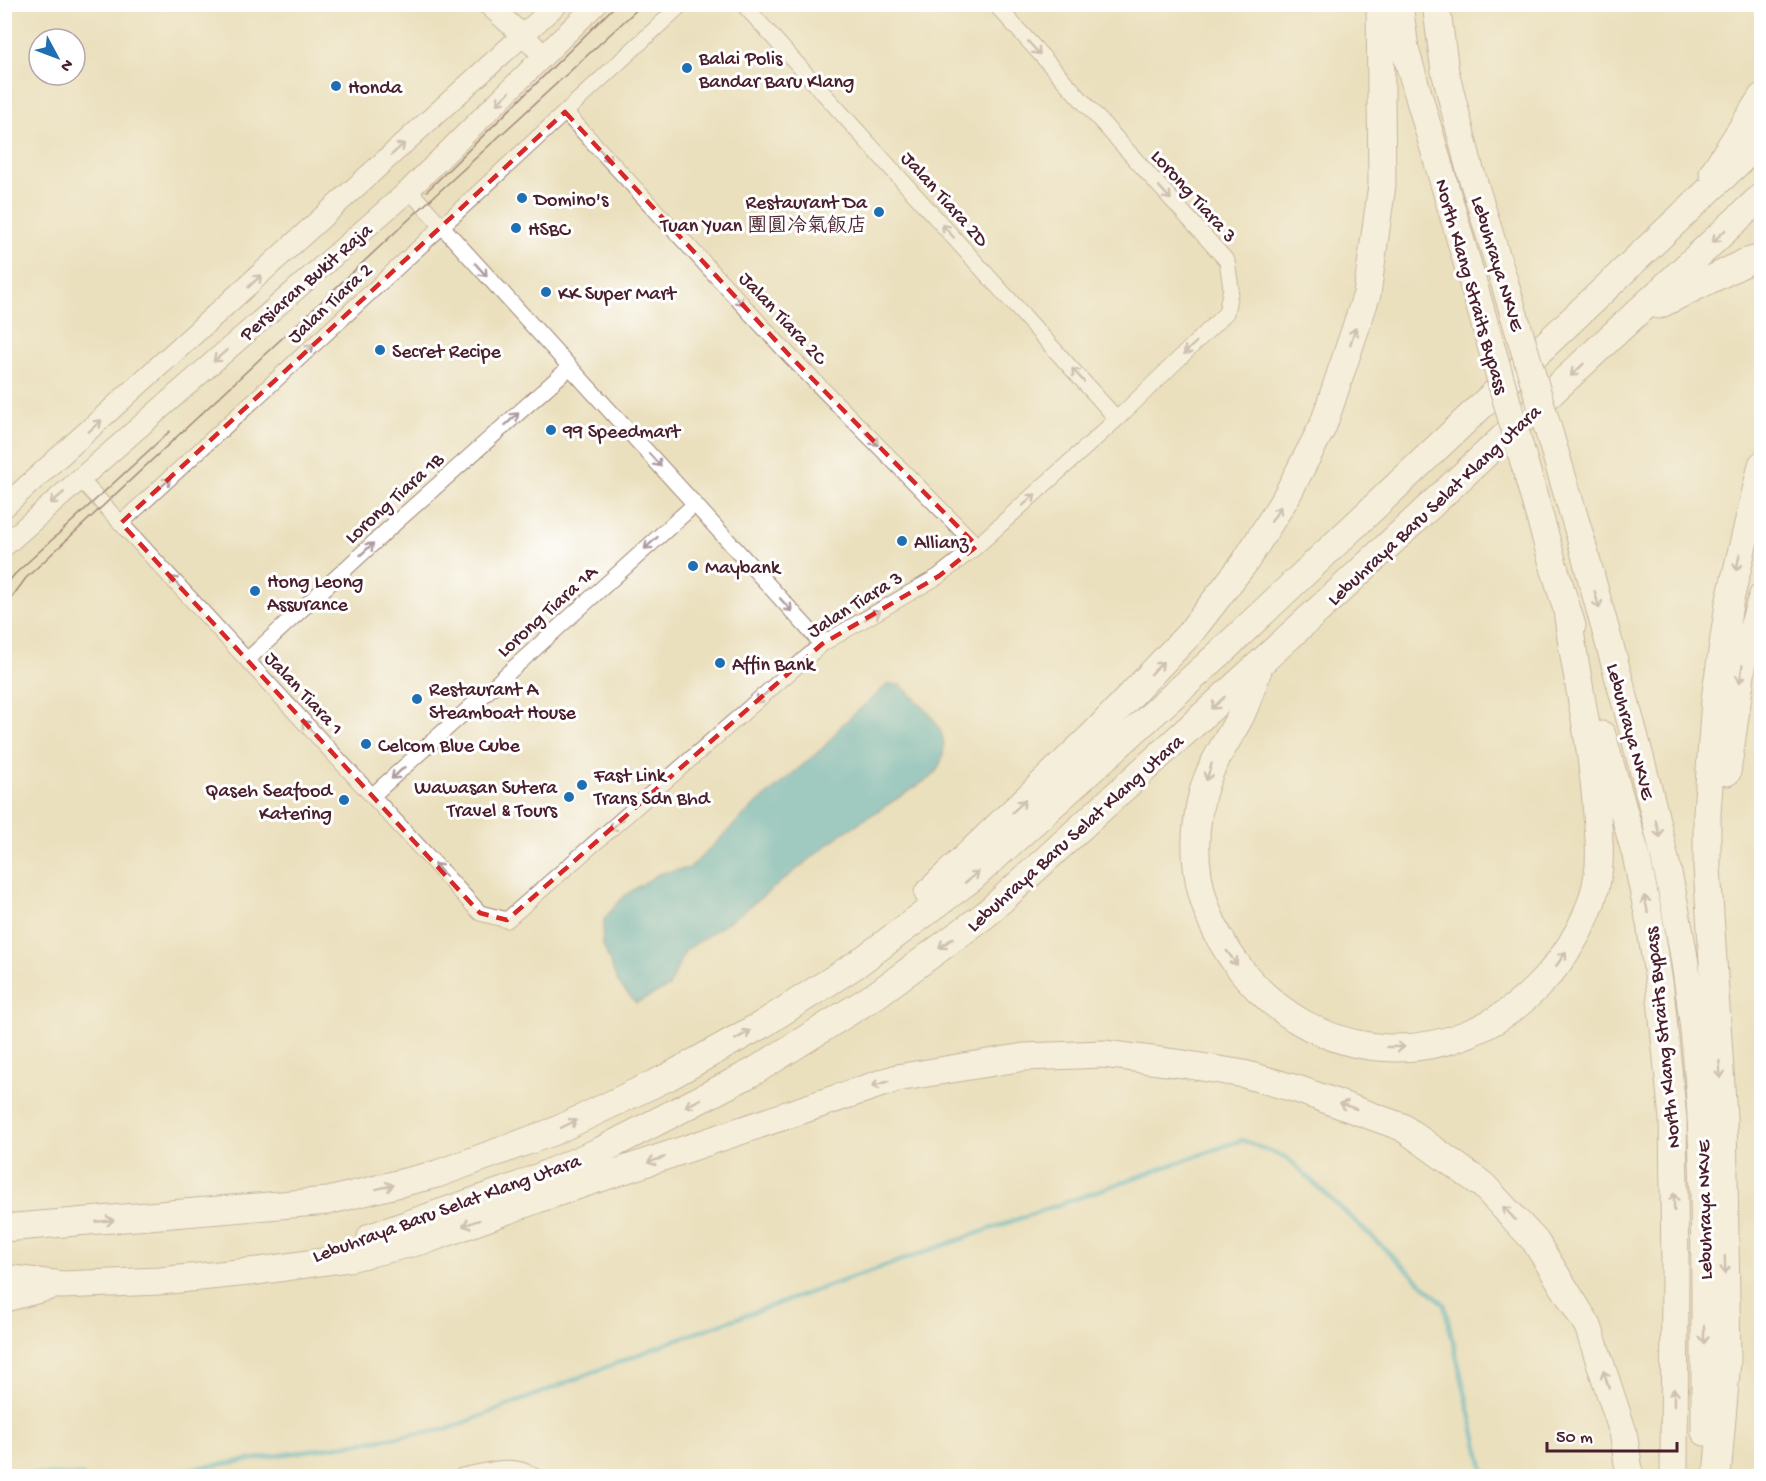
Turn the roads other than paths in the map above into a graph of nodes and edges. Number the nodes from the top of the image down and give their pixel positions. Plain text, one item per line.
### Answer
1 (488, 4) edge
2 (596, 4) edge
3 (682, 4) edge
4 (743, 4) edge
5 (995, 4) edge
6 (1380, 4) edge
7 (1399, 4) edge
8 (1436, 4) edge
9 (551, 7) edge
10 (571, 32) junction
11 (524, 36) junction
12 (545, 57) junction
13 (1761, 97) edge
14 (565, 112) junction
15 (1761, 141) edge
16 (409, 190) junction
17 (1761, 196) edge
18 (1697, 199) junction
19 (442, 226) junction
20 (1761, 258) edge
21 (1627, 325) junction
22 (570, 367) junction
23 (1118, 419) junction
24 (1761, 465) edge
25 (80, 479) junction
26 (695, 504) junction
27 (4, 507) edge
28 (121, 523) junction
29 (4, 546) edge
30 (977, 546) junction
31 (1761, 597) edge
32 (1567, 610) junction
33 (822, 644) junction
34 (246, 660) junction
35 (1261, 663) junction
36 (372, 796) junction
37 (507, 920) joint
38 (857, 964) junction
39 (1717, 1038) junction
40 (4, 1219) edge
41 (71, 1224) junction
42 (4, 1228) edge
43 (258, 1271) junction
44 (4, 1278) edge
45 (62, 1284) junction
46 (4, 1300) edge
47 (462, 1476) edge
48 (534, 1476) edge
49 (1630, 1476) edge
50 (1674, 1476) edge
51 (1705, 1476) edge
52 (1717, 1476) edge

1 - 11 main road
2 - 10 main road, Persiaran Bukit Raja
3 - 14 street, Jalan Tiara 2
23 -> 4 street, Jalan Tiara 2D
5 -> 23 street, Lorong Tiara 3
38 -> 6 highway
7 - 32 highway, North Klang Straits Bypass, bridge
8 -> 51 highway, Lebuhraya NKVE, bridge
9 - 10 main road
9 - 11 main road, Persiaran Bukit Raja
10 - 12 main road, Persiaran Bukit Raja
11 - 12 main road
27 -> 11 main road, Persiaran Bukit Raja
12 -> 16 main road, Persiaran Bukit Raja
13 - 18 highway
14 - 19 street, Jalan Tiara 2
14 -> 30 street, Jalan Tiara 2C
15 - 18 highway, Lebuhraya Baru Selat Klang Utara
16 - 19 street
16 -> 25 main road, Persiaran Bukit Raja
17 -> 21 highway, Lebuhraya Baru Selat Klang Utara
38 -> 18 highway, Lebuhraya Baru Selat Klang Utara
19 -> 22 street
28 -> 19 street, Jalan Tiara 2
20 - 21 highway
21 -> 35 highway, Lebuhraya Baru Selat Klang Utara
22 -> 26 street
34 -> 22 street, Lorong Tiara 1B
30 -> 23 street, Jalan Tiara 3
24 -> 39 highway
25 - 28 street, Jalan Tiara 1
25 -> 29 main road, Persiaran Bukit Raja
26 -> 33 street
26 -> 36 street, Lorong Tiara 1A
34 -> 28 street, Jalan Tiara 1
33 -> 30 street, Jalan Tiara 3
31 -> 39 highway
35 -> 32 highway
50 -> 32 highway, North Klang Straits Bypass
33 -> 37 street, Jalan Tiara 3
36 -> 34 street, Jalan Tiara 1
35 -> 43 highway, Lebuhraya Baru Selat Klang Utara
37 -> 36 street, Jalan Tiara 1
41 -> 38 highway, Lebuhraya Baru Selat Klang Utara
39 -> 52 highway
40 - 41 main road
41 - 42 highway, Lebuhraya Baru Selat Klang Utara
43 - 45 highway
49 -> 43 highway
44 - 45 highway
45 - 46 main road
47 - 48 street

